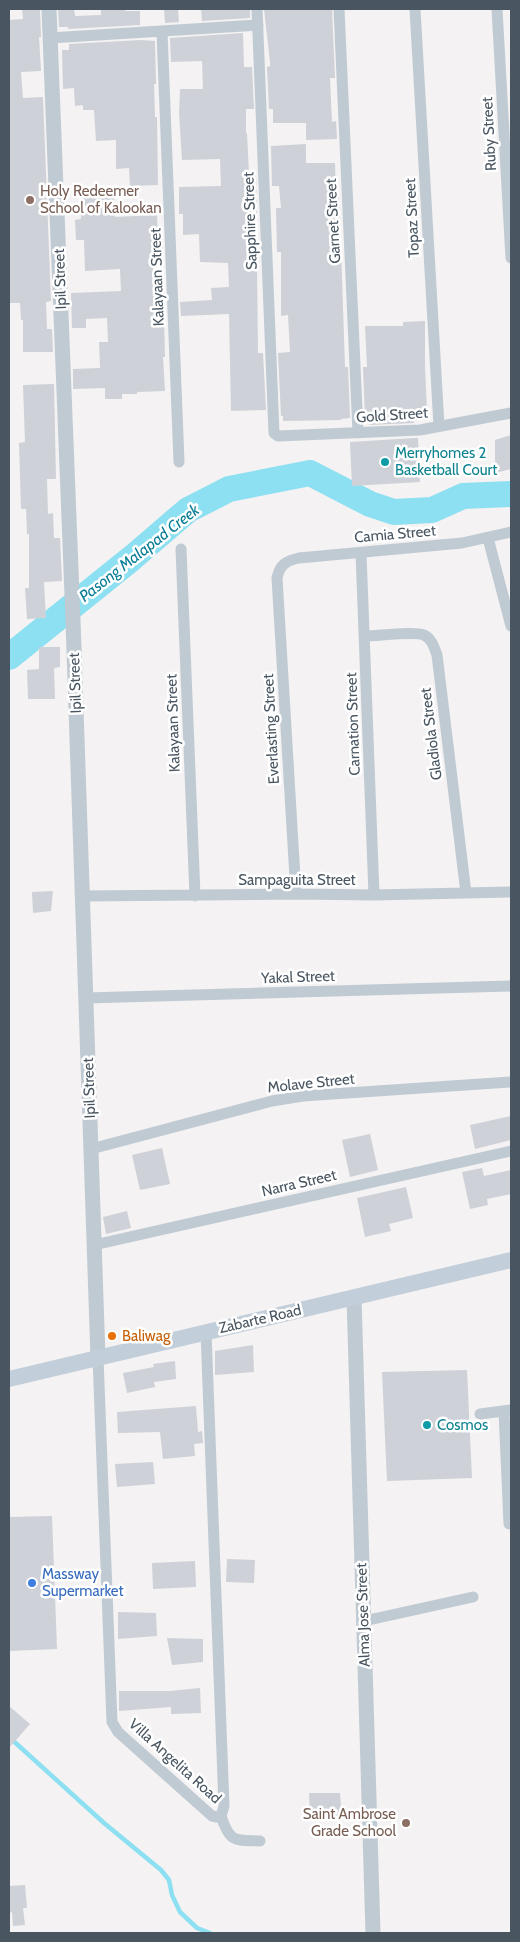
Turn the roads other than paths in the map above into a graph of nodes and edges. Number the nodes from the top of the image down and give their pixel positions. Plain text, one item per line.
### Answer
1 (49, 9) edge
2 (257, 9) edge
3 (339, 9) edge
4 (415, 9) edge
5 (497, 9) edge
6 (258, 25) junction
7 (162, 32) junction
8 (50, 38) junction
9 (511, 258) edge
10 (511, 413) edge
11 (439, 426) junction
12 (274, 433) joint
13 (358, 433) junction
14 (179, 462) dead end
15 (511, 532) edge
16 (488, 538) junction
17 (182, 549) dead end
18 (362, 553) junction
19 (282, 564) joint
20 (511, 626) edge
21 (365, 636) junction
22 (511, 892) edge
23 (466, 893) junction
24 (296, 894) junction
25 (374, 895) junction
26 (82, 896) junction
27 (195, 896) junction
28 (511, 986) edge
29 (86, 998) junction
30 (511, 1082) edge
31 (91, 1149) junction
32 (511, 1151) edge
33 (94, 1245) junction
34 (511, 1260) edge
35 (354, 1297) junction
36 (206, 1332) junction
37 (98, 1358) junction
38 (9, 1379) edge
39 (508, 1411) edge
40 (480, 1414) dead end
41 (509, 1492) edge
42 (509, 1524) dead end
43 (474, 1596) dead end
44 (364, 1621) junction
45 (221, 1816) junction
46 (260, 1841) dead end
47 (373, 1933) edge

1 - 8 street, Ipil Street
2 - 6 street, Sapphire Street
3 - 13 street, Garnet Street
4 - 11 street, Topaz Street
5 - 9 street, Ruby Street
6 - 7 street
6 - 12 street, Sapphire Street
7 - 8 street
7 - 14 street, Kalayaan Street
8 - 26 street, Ipil Street
10 - 11 street, Gold Street
11 - 13 street, Gold Street
12 - 13 street, Gold Street
15 - 16 street, Camia Street
16 - 18 street, Camia Street
16 - 20 street
17 - 27 street, Kalayaan Street
18 - 19 street, Camia Street
18 - 21 street, Carnation Street
19 - 24 street, Everlasting Street
21 - 23 street, Gladiola Street
21 - 25 street, Carnation Street
22 - 23 street, Sampaguita Street
23 - 25 street, Sampaguita Street
24 - 25 street, Sampaguita Street
24 - 27 street, Sampaguita Street
26 - 27 street, Sampaguita Street
26 - 29 street, Ipil Street
28 - 29 street, Yakal Street
29 - 31 street, Ipil Street
30 - 31 street, Molave Street
31 - 33 street, Ipil Street
32 - 33 street, Narra Street
33 - 37 street, Ipil Street
34 - 35 main road, Zabarte Road
35 - 36 main road, Zabarte Road
35 - 44 street, Alma Jose Street
36 - 37 main road, Zabarte Road
36 - 45 street, Villa Angelita Road
37 - 38 main road, Zabarte Road
37 - 45 street, Villa Angelita Road
39 - 40 street
39 - 41 street
41 - 42 street
43 - 44 street
44 - 47 street, Alma Jose Street
45 - 46 street

